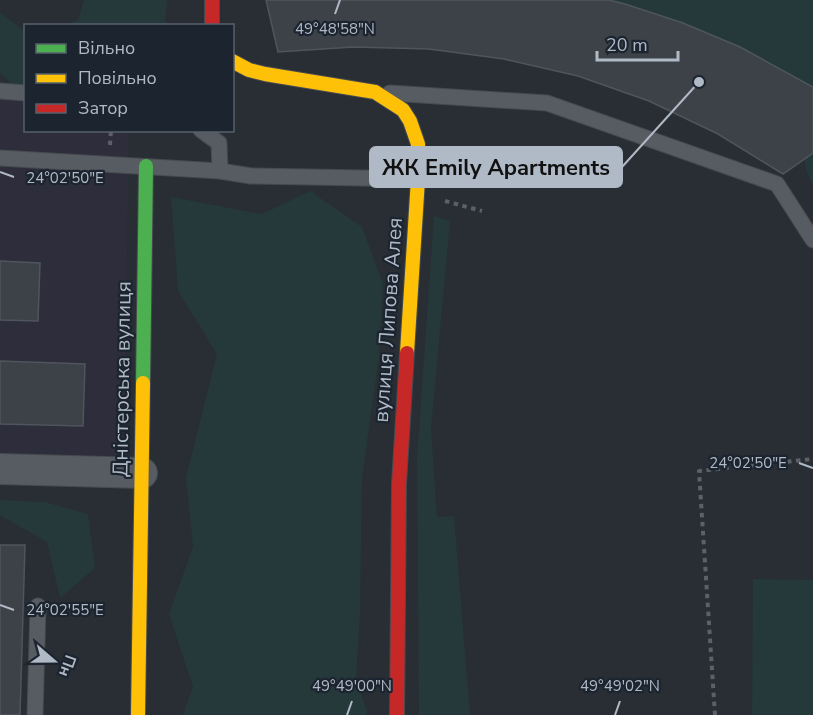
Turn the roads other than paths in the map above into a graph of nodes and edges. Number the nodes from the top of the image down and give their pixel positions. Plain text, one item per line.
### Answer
1 (212, 0) edge
2 (212, 24) edge
3 (234, 62) edge
4 (0, 91) edge
5 (375, 92) junction
6 (24, 93) edge
7 (204, 132) edge
8 (0, 158) edge
9 (146, 166) junction
10 (220, 171) junction
11 (418, 179) junction
12 (813, 240) edge
13 (0, 469) edge
14 (142, 473) junction
15 (38, 606) dead end
16 (35, 715) edge
17 (138, 715) edge
18 (397, 715) edge

1 - 2 street
3 - 5 street, вулиця Липова Алея
4 - 6 lane
5 - 11 street, вулиця Липова Алея
5 - 12 lane
7 - 10 lane
8 - 9 lane
9 - 10 lane
9 - 14 street, Дністерська вулиця
10 - 11 lane
11 - 18 street, вулиця Липова Алея
13 - 14 street
14 - 17 street, Дністерська вулиця
15 - 16 lane

